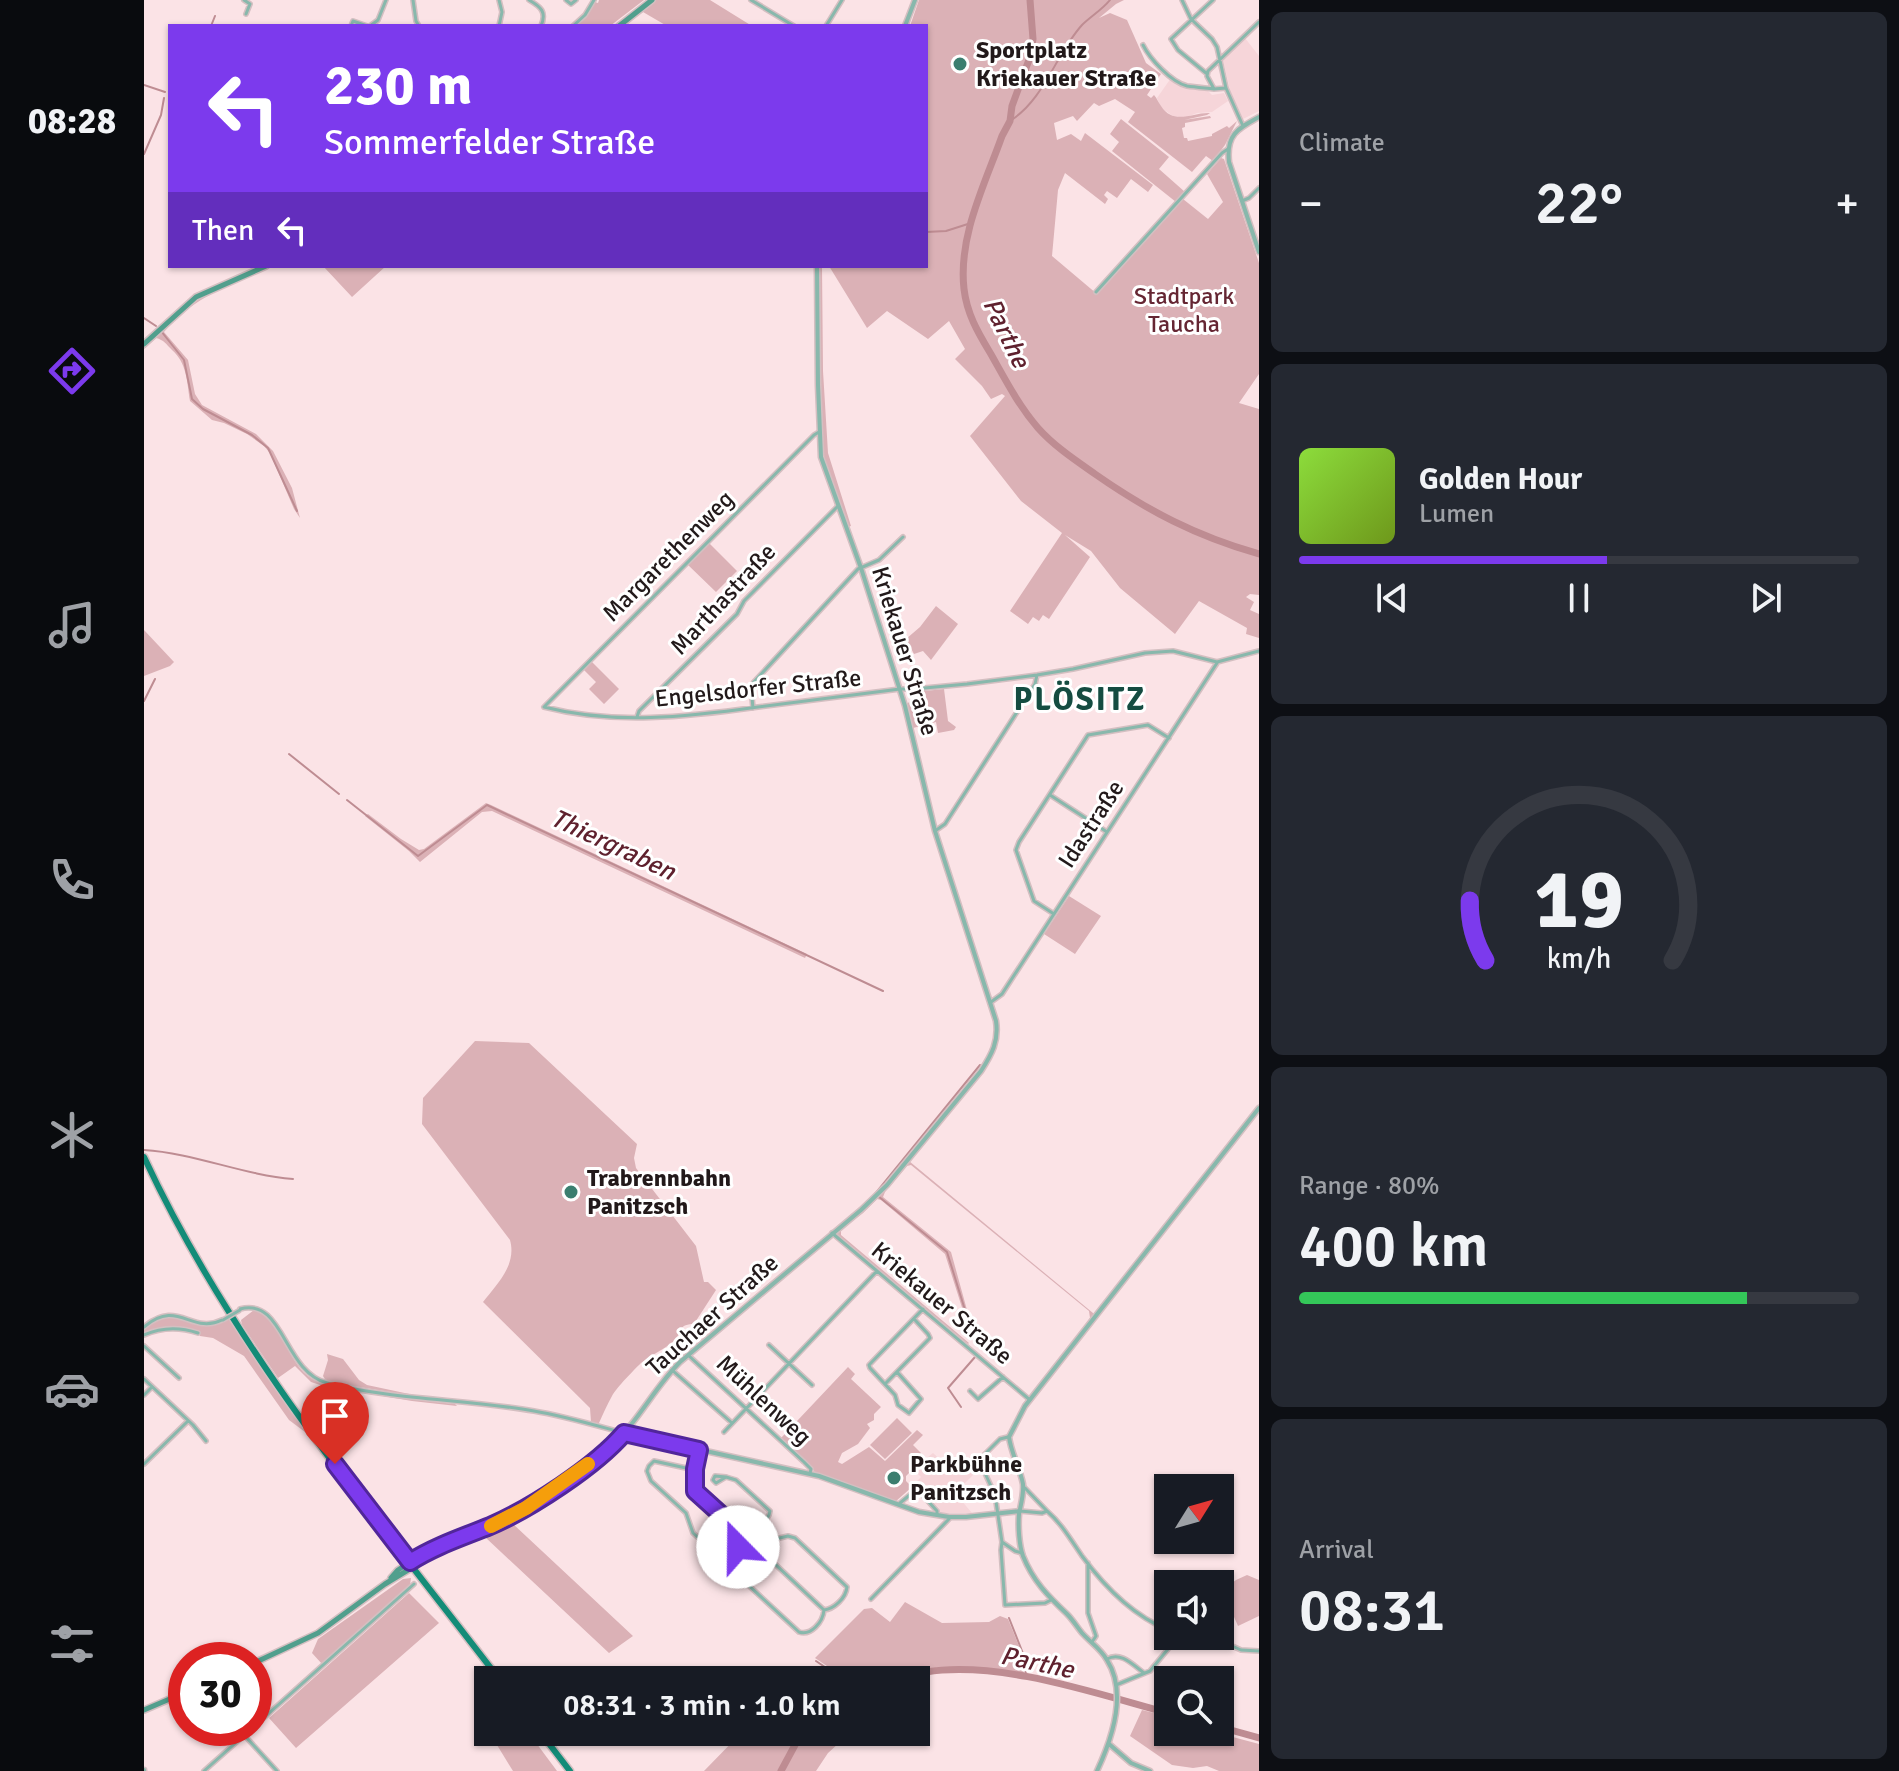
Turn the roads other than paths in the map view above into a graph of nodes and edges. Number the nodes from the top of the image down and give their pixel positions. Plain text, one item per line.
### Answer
1 (244, 0) edge
2 (386, 0) edge
3 (413, 0) edge
4 (499, 0) edge
5 (529, 0) edge
6 (566, 0) edge
7 (576, 0) edge
8 (594, 0) edge
9 (652, 0) edge
10 (751, 0) edge
11 (842, 0) edge
12 (915, 0) edge
13 (1182, 0) edge
14 (1213, 0) edge
15 (246, 14) dead end
16 (1191, 19) junction
17 (1259, 22) edge
18 (371, 24) edge
19 (418, 24) edge
20 (500, 24) edge
21 (542, 24) edge
22 (575, 24) edge
23 (622, 24) edge
24 (791, 24) edge
25 (827, 24) edge
26 (906, 24) edge
27 (1143, 45) dead end
28 (1220, 59) junction
29 (1206, 73) junction
30 (1226, 88) junction
31 (1214, 89) junction
32 (1259, 117) edge
33 (1243, 126) junction
34 (1228, 149) junction
35 (1259, 188) edge
36 (1242, 201) junction
37 (1259, 252) edge
38 (261, 268) edge
39 (817, 268) edge
40 (1096, 292) dead end
41 (144, 344) edge
42 (819, 432) junction
43 (838, 506) junction
44 (903, 537) dead end
45 (861, 568) junction
46 (1259, 651) edge
47 (1217, 662) junction
48 (1037, 675) junction
49 (900, 689) junction
50 (544, 707) joint
51 (753, 708) junction
52 (637, 718) junction
53 (1169, 738) junction
54 (1050, 795) junction
55 (935, 831) junction
56 (1107, 832) junction
57 (1054, 914) junction
58 (991, 1002) junction
59 (996, 1042) joint
60 (1259, 1108) edge
61 (144, 1157) edge
62 (832, 1233) junction
63 (877, 1271) junction
64 (923, 1309) junction
65 (913, 1319) junction
66 (144, 1327) edge
67 (198, 1333) dead end
68 (144, 1335) edge
69 (769, 1345) dead end
70 (144, 1346) edge
71 (688, 1355) junction
72 (790, 1364) junction
73 (672, 1370) junction
74 (897, 1372) junction
75 (1003, 1377) junction
76 (179, 1378) dead end
77 (144, 1379) edge
78 (885, 1384) junction
79 (812, 1385) dead end
80 (152, 1387) junction
81 (970, 1391) dead end
82 (144, 1395) edge
83 (1030, 1400) junction
84 (746, 1409) junction
85 (188, 1421) junction
86 (732, 1423) junction
87 (724, 1432) dead end
88 (624, 1433) junction
89 (1009, 1437) junction
90 (206, 1441) dead end
91 (699, 1450) junction
92 (144, 1464) edge
93 (695, 1470) junction
94 (810, 1474) junction
95 (726, 1477) dead end
96 (1023, 1487) junction
97 (897, 1505) junction
98 (1020, 1511) junction
99 (1047, 1511) junction
100 (997, 1513) junction
101 (937, 1515) junction
102 (949, 1517) junction
103 (757, 1534) junction
104 (747, 1538) junction
105 (763, 1542) junction
106 (1002, 1542) junction
107 (746, 1545) junction
108 (401, 1550) junction
109 (760, 1550) junction
110 (1022, 1553) junction
111 (1088, 1563) junction
112 (412, 1564) junction
113 (398, 1570) junction
114 (729, 1571) dead end
115 (385, 1584) junction
116 (414, 1584) dead end
117 (871, 1599) dead end
118 (1051, 1600) junction
119 (824, 1610) junction
120 (1154, 1624) edge
121 (1092, 1642) junction
122 (1234, 1647) edge
123 (1166, 1650) edge
124 (1259, 1651) edge
125 (272, 1655) edge
126 (1107, 1659) junction
127 (489, 1666) edge
128 (1144, 1673) junction
129 (1116, 1685) junction
130 (168, 1700) edge
131 (144, 1710) edge
132 (272, 1712) edge
133 (1109, 1742) junction
134 (233, 1746) edge
135 (254, 1746) edge
136 (551, 1746) edge
137 (1136, 1768) edge
138 (204, 1771) edge
139 (277, 1771) edge
140 (570, 1771) edge
141 (1097, 1771) edge
142 (1150, 1771) edge

1 - 15 street
2 - 18 street
3 - 19 street
4 - 20 street
5 - 21 street
6 - 7 street
8 - 22 street
9 - 23 main road
10 - 24 street
11 - 25 street
12 - 26 street
13 - 16 street
14 - 16 street
16 - 28 street
16 - 29 street
17 - 28 street
27 - 31 street
28 - 29 street
28 - 30 street
29 - 31 street
30 - 31 street
30 - 33 street
32 - 33 street
33 - 34 street
34 - 36 street
34 - 40 street
35 - 36 street
36 - 37 street
38 - 41 main road
39 - 42 street, Kriekauer Straße
42 - 43 street, Kriekauer Straße
42 - 50 street, Margarethenweg
43 - 45 street, Kriekauer Straße
43 - 52 street, Marthastraße
44 - 45 street
45 - 49 street, Kriekauer Straße
45 - 51 street
46 - 47 street, Engelsdorfer Straße
47 - 48 street, Engelsdorfer Straße
47 - 53 street, Idastraße
48 - 49 street, Engelsdorfer Straße
48 - 55 street
49 - 51 street, Engelsdorfer Straße
49 - 55 street, Kriekauer Straße
50 - 52 street, Engelsdorfer Straße
51 - 52 street, Engelsdorfer Straße
53 - 54 street
53 - 56 street, Idastraße
54 - 56 street
54 - 57 street
55 - 58 street, Kriekauer Straße
56 - 57 street, Idastraße
57 - 58 street, Idastraße
58 - 59 street, Kriekauer Straße
59 - 62 street, Tauchaer Straße
60 - 83 street
61 - 108 main road
62 - 63 street, Kriekauer Straße
62 - 71 street, Tauchaer Straße
63 - 64 street, Kriekauer Straße
63 - 72 street
64 - 65 street
64 - 75 street, Kriekauer Straße
65 - 74 street
65 - 78 street
66 - 88 street, bridge
67 - 68 street
69 - 72 street
70 - 76 street
71 - 73 street, Tauchaer Straße
71 - 84 street, Mühlenweg
72 - 79 street
72 - 84 street
73 - 86 street
73 - 88 street, Tauchaer Straße
74 - 78 street
74 - 78 street
75 - 81 street
75 - 83 street, Kriekauer Straße
77 - 80 street
80 - 82 street
80 - 85 street
83 - 89 street
84 - 86 street
84 - 94 street, Mühlenweg
85 - 90 street
85 - 92 street
86 - 87 street
88 - 91 street
88 - 112 street, Tauchaer Straße
89 - 96 street
89 - 100 street
91 - 93 street
91 - 94 street
93 - 104 street
93 - 107 street
94 - 97 street
95 - 103 street
96 - 98 street
96 - 99 street
97 - 101 street
97 - 101 street
98 - 99 street
98 - 100 street
98 - 110 street
99 - 111 street
100 - 102 street
100 - 106 street
101 - 102 street
102 - 117 street
103 - 104 street
103 - 105 street
104 - 107 street
105 - 109 street
105 - 119 street
106 - 110 street
106 - 118 street
107 - 109 street
108 - 112 main road
108 - 113 main road
109 - 119 street
110 - 118 street
111 - 120 street
111 - 121 street
112 - 113 main road
112 - 115 main road
112 - 127 main road
113 - 115 main road
114 - 119 street
115 - 125 main road
116 - 132 street
118 - 121 street
121 - 126 street
122 - 124 street
123 - 128 street
126 - 128 street
126 - 129 street
128 - 129 street
129 - 133 street
130 - 131 main road
133 - 137 street
133 - 141 street
134 - 138 street
135 - 139 street
136 - 140 main road
137 - 142 street

